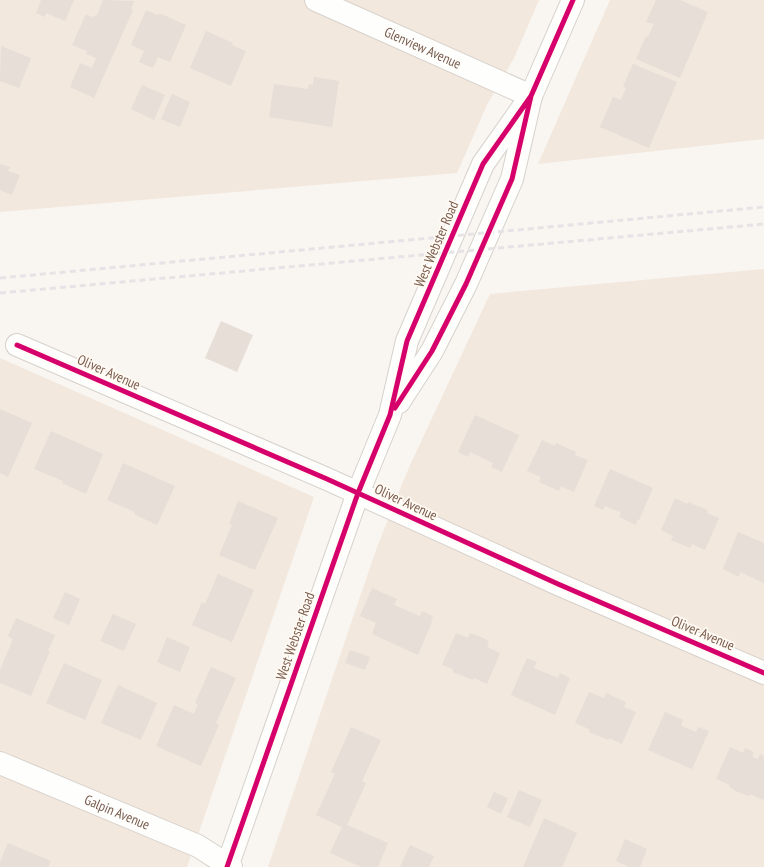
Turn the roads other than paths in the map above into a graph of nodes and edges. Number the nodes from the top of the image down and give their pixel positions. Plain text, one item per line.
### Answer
1 (316, 0) edge
2 (573, 0) edge
3 (530, 96) junction
4 (16, 344) dead end
5 (390, 415) junction
6 (358, 493) junction
7 (764, 673) edge
8 (0, 763) edge
9 (228, 866) edge

1 - 3 street, Glenview Avenue
2 - 3 street, West Webster Road
3 - 5 street, West Webster Road
3 - 5 street, West Webster Road
4 - 6 street, Oliver Avenue
5 - 6 street, West Webster Road
6 - 7 street, Oliver Avenue
6 - 9 street, West Webster Road
8 - 9 street, Galpin Avenue

